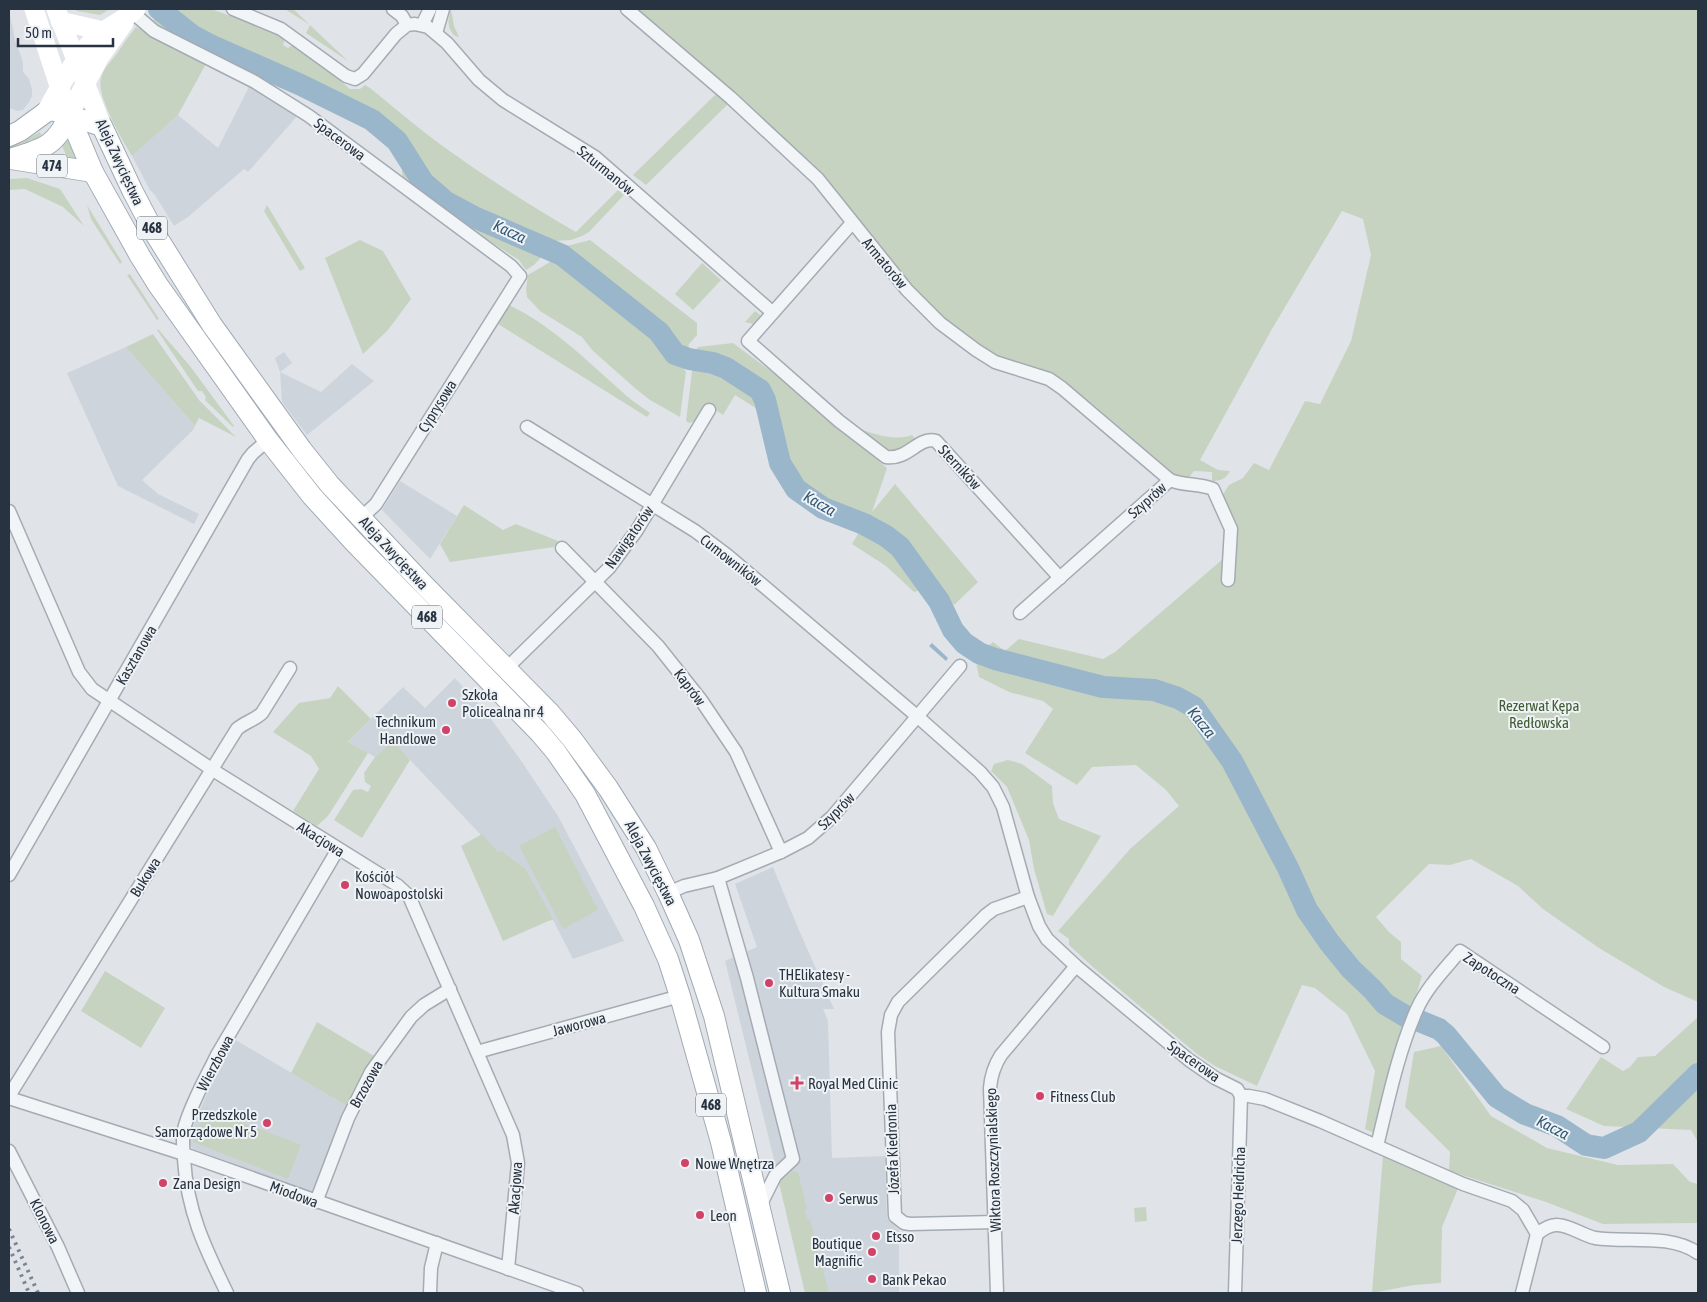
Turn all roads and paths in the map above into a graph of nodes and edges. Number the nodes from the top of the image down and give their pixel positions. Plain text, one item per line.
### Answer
1 (34, 9) edge
2 (233, 9) edge
3 (393, 9) edge
4 (430, 9) edge
5 (443, 9) edge
6 (626, 9) edge
7 (134, 10) edge
8 (58, 15) edge
9 (407, 25) junction
10 (422, 25) junction
11 (104, 31) junction
12 (436, 33) junction
13 (75, 61) junction
14 (84, 83) junction
15 (59, 88) junction
16 (46, 112) junction
17 (69, 114) junction
18 (102, 126) junction
19 (9, 136) edge
20 (10, 159) edge
21 (93, 172) junction
22 (852, 223) junction
23 (510, 292) joint
24 (772, 312) junction
25 (709, 410) dead end
26 (527, 426) dead end
27 (268, 440) junction
28 (1170, 480) junction
29 (652, 504) junction
30 (9, 511) edge
31 (361, 518) junction
32 (562, 548) dead end
33 (1060, 578) junction
34 (1228, 580) dead end
35 (595, 581) junction
36 (1020, 613) dead end
37 (960, 666) dead end
38 (290, 668) dead end
39 (507, 668) junction
40 (110, 701) junction
41 (918, 717) junction
42 (212, 769) junction
43 (338, 849) junction
44 (781, 852) junction
45 (9, 875) edge
46 (718, 878) junction
47 (668, 893) junction
48 (1028, 897) junction
49 (1076, 966) junction
50 (450, 989) junction
51 (680, 996) junction
52 (1603, 1047) dead end
53 (477, 1052) junction
54 (1241, 1096) junction
55 (9, 1097) edge
56 (1377, 1146) junction
57 (9, 1151) edge
58 (184, 1154) junction
59 (316, 1202) junction
60 (760, 1206) junction
61 (995, 1222) junction
62 (1537, 1234) junction
63 (437, 1243) junction
64 (1698, 1253) edge
65 (508, 1269) junction
66 (78, 1293) edge
67 (227, 1293) edge
68 (430, 1293) edge
69 (577, 1293) edge
70 (756, 1293) edge
71 (780, 1293) edge
72 (997, 1293) edge
73 (1235, 1293) edge
74 (1522, 1293) edge

1 - 15 main road, Aleja Zwycięstwa / 468
2 - 9 street
3 - 9 street
4 - 10 street
5 - 12 street
6 - 22 street, Armatorów
7 - 11 main road
7 - 14 main road
7 - 23 street, Spacerowa
8 - 11 main road
8 - 13 main road, Aleja Zwycięstwa / 468
9 - 10 street, Szturmanów
10 - 12 street, Szturmanów
11 - 13 main road
12 - 24 street, Szturmanów
13 - 14 main road, Aleja Zwycięstwa / 468
13 - 15 main road
14 - 15 main road
14 - 17 main road, 474
14 - 18 main road, Aleja Zwycięstwa / 468
15 - 16 main road
15 - 17 main road, Aleja Zwycięstwa / 468
16 - 17 main road
16 - 19 main road
17 - 18 main road
17 - 20 main road, 474
17 - 21 main road, Aleja Zwycięstwa / 468
18 - 31 main road, Aleja Zwycięstwa / 468
20 - 21 main road, 474
21 - 27 main road, Aleja Zwycięstwa / 468
22 - 24 street
22 - 28 street, Armatorów
23 - 31 street, Cyprysowa
24 - 33 street, Sterników
25 - 29 street, Nawigatorów
26 - 29 street, Cumowników
27 - 40 street, Kasztanowa
27 - 51 main road, Aleja Zwycięstwa / 468
28 - 33 street, Szyprów
28 - 34 street, Szyprów
29 - 35 street, Nawigatorów
29 - 41 street, Cumowników
30 - 40 street, Akacjowa
31 - 39 main road, Aleja Zwycięstwa / 468
32 - 35 street, Kaprów
33 - 36 street, Szyprów
35 - 39 street, Nawigatorów
35 - 44 street, Kaprów
37 - 41 street, Szyprów
38 - 42 street, Bukowa
39 - 47 main road, Aleja Zwycięstwa / 468
40 - 42 street, Akacjowa
40 - 45 street, Kasztanowa
41 - 44 street, Szyprów
41 - 48 street, Spacerowa
42 - 43 street, Akacjowa
42 - 55 street, Bukowa
43 - 50 street, Akacjowa
43 - 58 street, Wierzbowa
44 - 46 street, Szyprów
46 - 47 street, Szyprów
46 - 60 street
47 - 60 main road, Aleja Zwycięstwa / 468
48 - 49 street, Spacerowa
48 - 61 street, Józefa Kiedronia
49 - 54 street, Spacerowa
49 - 61 street, Wiktora Roszczynialskiego
50 - 53 street, Akacjowa
50 - 59 street, Brzozowa
51 - 53 street, Jaworowa
51 - 70 main road, Aleja Zwycięstwa / 468
52 - 56 street, Zapotoczna
53 - 65 street, Akacjowa
54 - 56 street, Spacerowa
54 - 73 street, Jerzego Heidricha
55 - 58 street, Miodowa
56 - 62 street, Spacerowa
57 - 66 street, Klonowa
58 - 59 street, Miodowa
58 - 67 street, Wierzbowa
59 - 63 street, Miodowa
60 - 71 main road, Aleja Zwycięstwa / 468
61 - 72 street, Wiktora Roszczynialskiego
62 - 64 street
62 - 74 street
63 - 65 street, Miodowa
63 - 68 street
65 - 69 street, Miodowa

